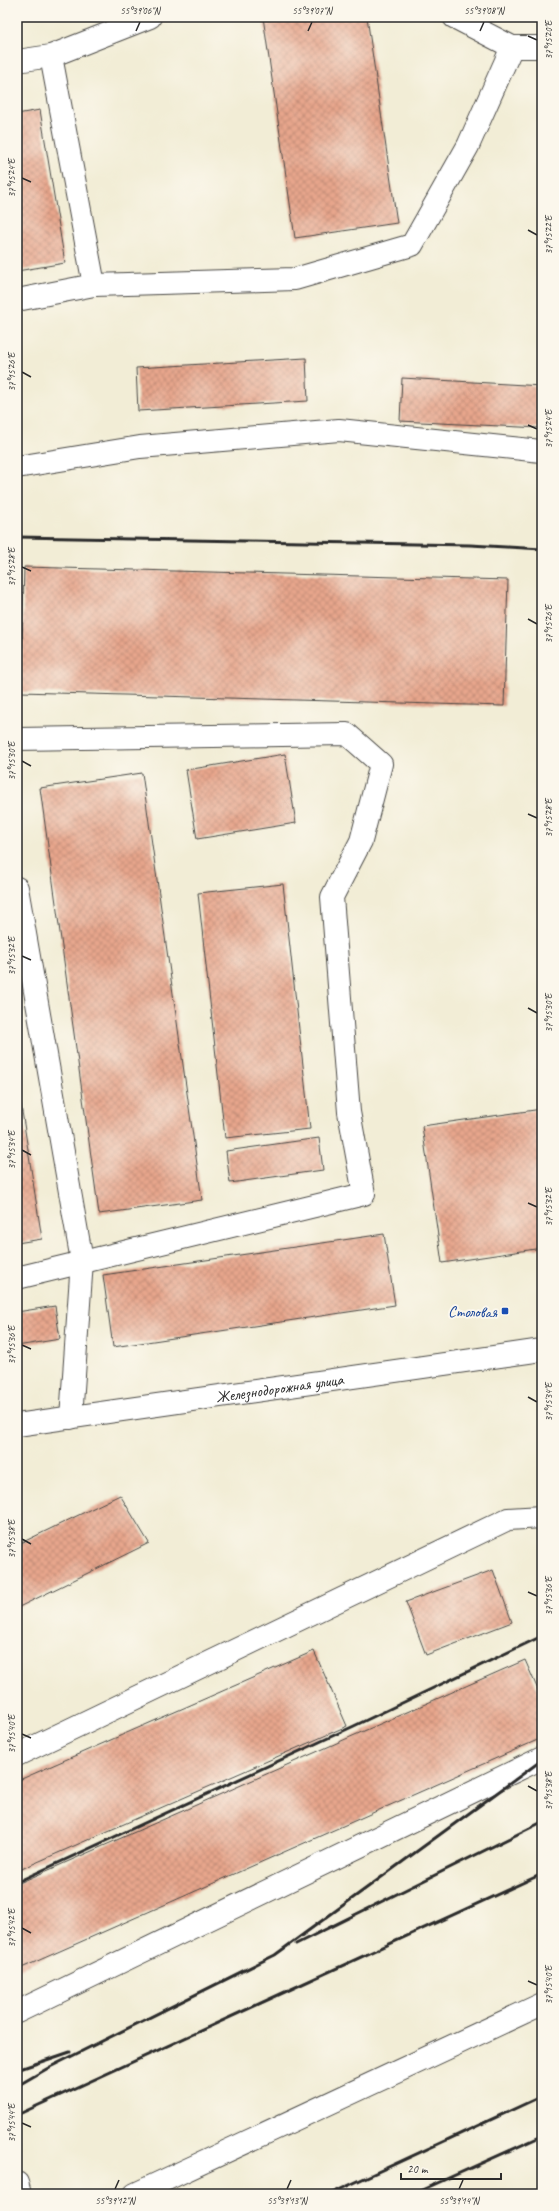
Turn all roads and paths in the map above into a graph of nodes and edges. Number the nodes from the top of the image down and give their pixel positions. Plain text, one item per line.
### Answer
1 (150, 17) edge
2 (454, 17) edge
3 (512, 47) junction
4 (542, 47) edge
5 (51, 56) junction
6 (17, 61) edge
7 (94, 285) junction
8 (17, 300) edge
9 (541, 451) dead end
10 (17, 467) edge
11 (17, 739) edge
12 (17, 888) edge
13 (82, 1261) junction
14 (17, 1278) edge
15 (542, 1350) edge
16 (71, 1418) junction
17 (17, 1425) edge
18 (542, 1517) edge
19 (17, 1755) edge
20 (542, 1758) edge
21 (542, 2004) edge
22 (17, 2012) edge
23 (17, 2183) edge
24 (20, 2194) edge
25 (135, 2194) edge

1 - 5 street
2 - 3 street
3 - 4 street
3 - 7 street
5 - 6 street
5 - 7 street
7 - 8 street
9 - 10 street
11 - 13 street
12 - 13 street
13 - 14 street
13 - 16 street
15 - 16 street, Железнодорожная улица
16 - 17 street, Железнодорожная улица
18 - 19 street
20 - 22 street
21 - 25 street
23 - 24 street

